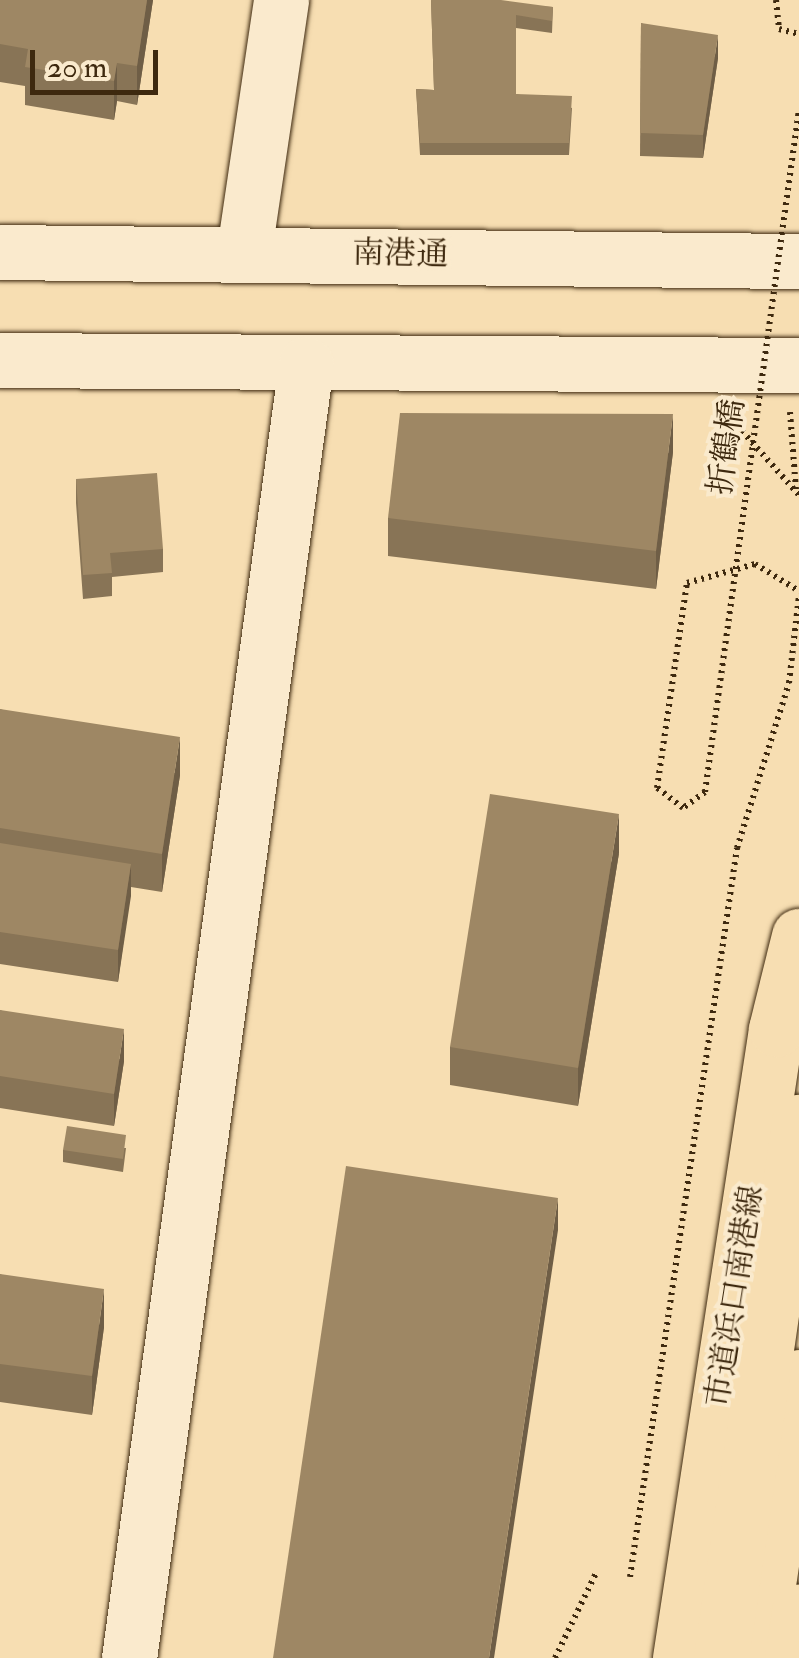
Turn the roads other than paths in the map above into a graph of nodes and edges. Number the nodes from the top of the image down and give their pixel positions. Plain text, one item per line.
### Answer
1 (281, 0) edge
2 (244, 251) junction
3 (0, 252) edge
4 (799, 261) edge
5 (0, 360) edge
6 (306, 364) junction
7 (794, 385) edge
8 (799, 936) edge
9 (799, 1122) edge
10 (799, 1378) edge
11 (799, 1612) edge
12 (129, 1658) edge
13 (680, 1658) edge
14 (721, 1658) edge
15 (757, 1658) edge
16 (792, 1658) edge

1 - 2 street
2 - 3 street, 南港通
2 - 4 street, 南港通
5 - 6 street
6 - 7 street
6 - 12 street
8 - 13 main road, 市道浜口南港線
9 - 14 main road
10 - 15 main road
11 - 16 main road

